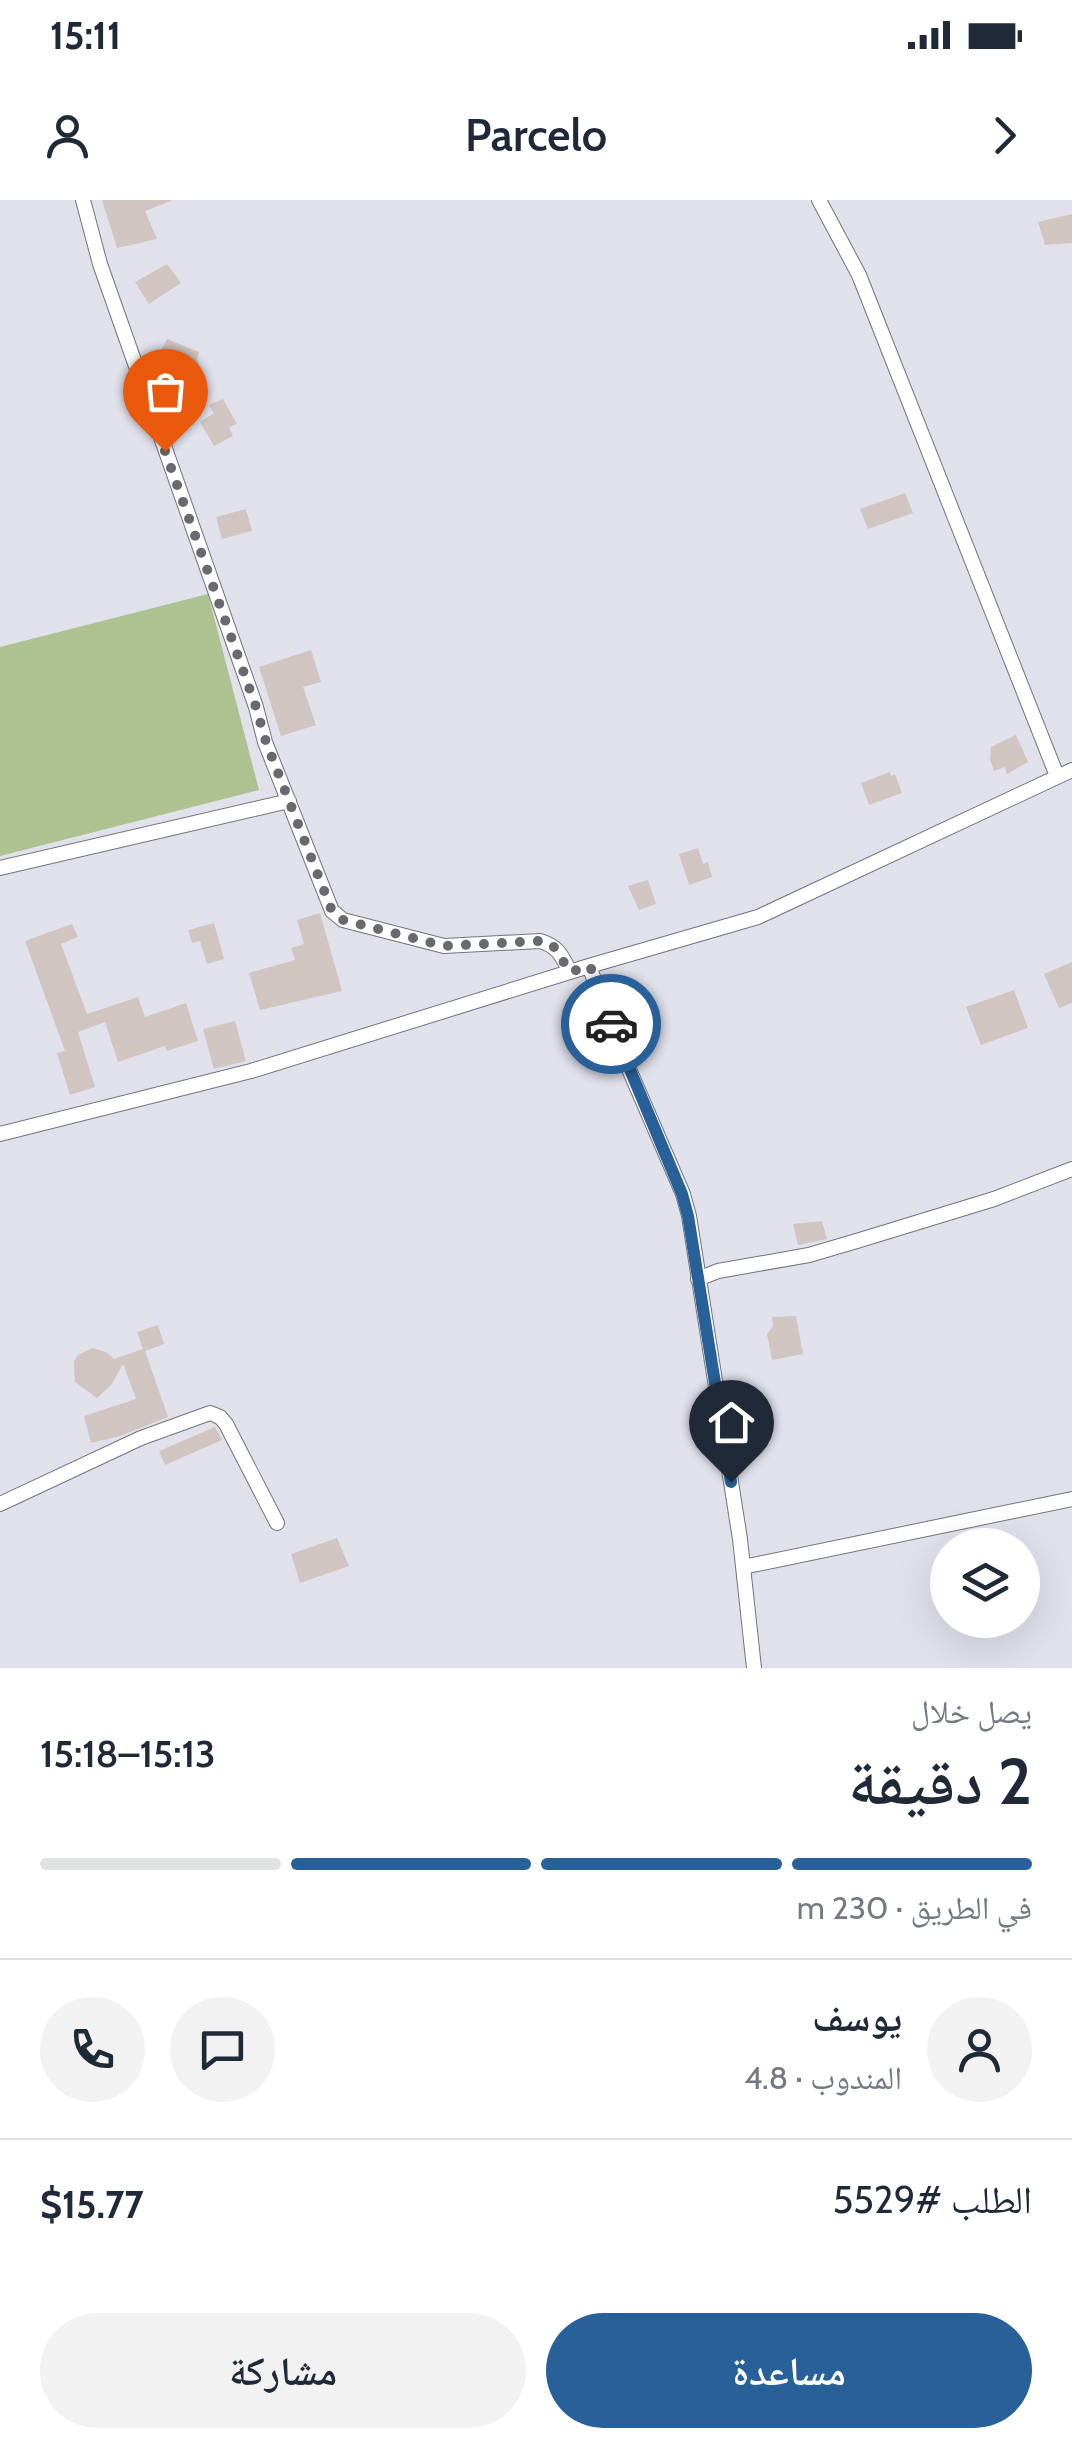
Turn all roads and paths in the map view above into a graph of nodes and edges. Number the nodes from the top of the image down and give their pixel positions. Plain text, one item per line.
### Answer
1 (83, 200) edge
2 (819, 200) edge
3 (1065, 773) edge
4 (289, 801) junction
5 (0, 868) edge
6 (590, 966) junction
7 (570, 972) junction
8 (0, 1134) edge
9 (1072, 1168) edge
10 (698, 1278) junction
11 (1072, 1499) edge
12 (0, 1504) edge
13 (276, 1523) dead end
14 (743, 1567) junction
15 (754, 1668) edge

1 - 4 street
2 - 3 street
3 - 6 street
4 - 5 street
4 - 7 street
6 - 7 street
6 - 10 street
7 - 8 street
9 - 10 street
10 - 14 street
11 - 14 street
12 - 13 street
14 - 15 street

